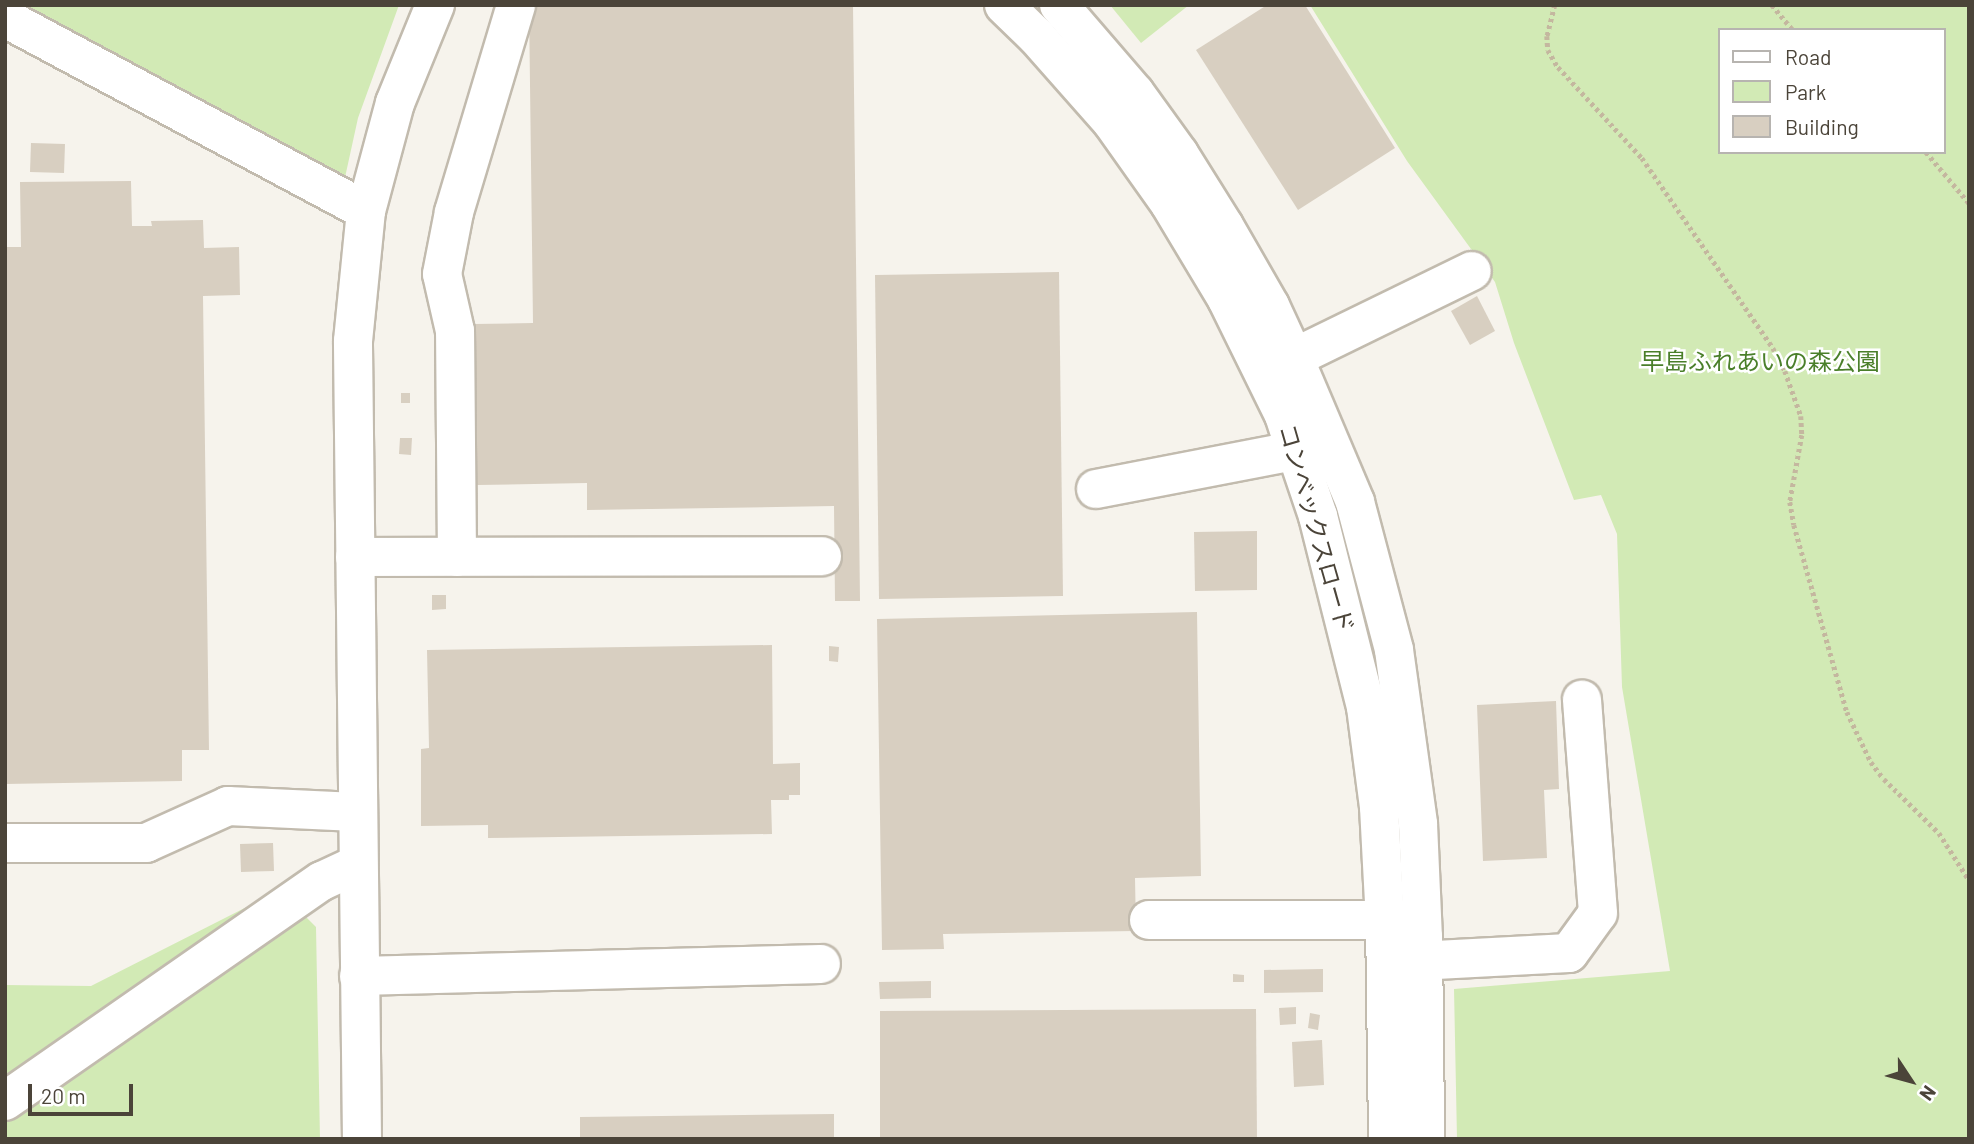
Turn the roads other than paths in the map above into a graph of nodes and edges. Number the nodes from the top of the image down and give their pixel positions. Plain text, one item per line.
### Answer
1 (435, 5) edge
2 (516, 5) edge
3 (1004, 5) edge
4 (1059, 5) edge
5 (5, 18) edge
6 (366, 211) junction
7 (1472, 271) dead end
8 (1279, 365) junction
9 (1314, 447) junction
10 (1097, 489) dead end
11 (822, 556) dead end
12 (355, 557) junction
13 (457, 557) junction
14 (1582, 700) dead end
15 (356, 811) junction
16 (5, 843) edge
17 (357, 865) junction
18 (1149, 920) dead end
19 (1385, 920) junction
20 (1423, 920) junction
21 (1424, 960) junction
22 (1386, 962) junction
23 (821, 964) dead end
24 (359, 976) junction
25 (5, 1101) edge
26 (362, 1139) edge
27 (1388, 1139) edge
28 (1424, 1139) edge

1 - 6 street
2 - 13 street
3 - 8 street, コンベックスロード
4 - 8 street, コンベックスロード
5 - 6 street
6 - 12 street
7 - 8 street
8 - 9 street, コンベックスロード
9 - 10 street
9 - 19 street, コンベックスロード
9 - 20 street, コンベックスロード
11 - 13 street
12 - 13 street
12 - 15 street
14 - 21 street
15 - 16 street
15 - 17 street
17 - 24 street
17 - 25 street
18 - 19 street
19 - 20 street
19 - 22 street, コンベックスロード
20 - 21 street, コンベックスロード
21 - 22 street
21 - 28 street, コンベックスロード
22 - 27 street, コンベックスロード
23 - 24 street
24 - 26 street

